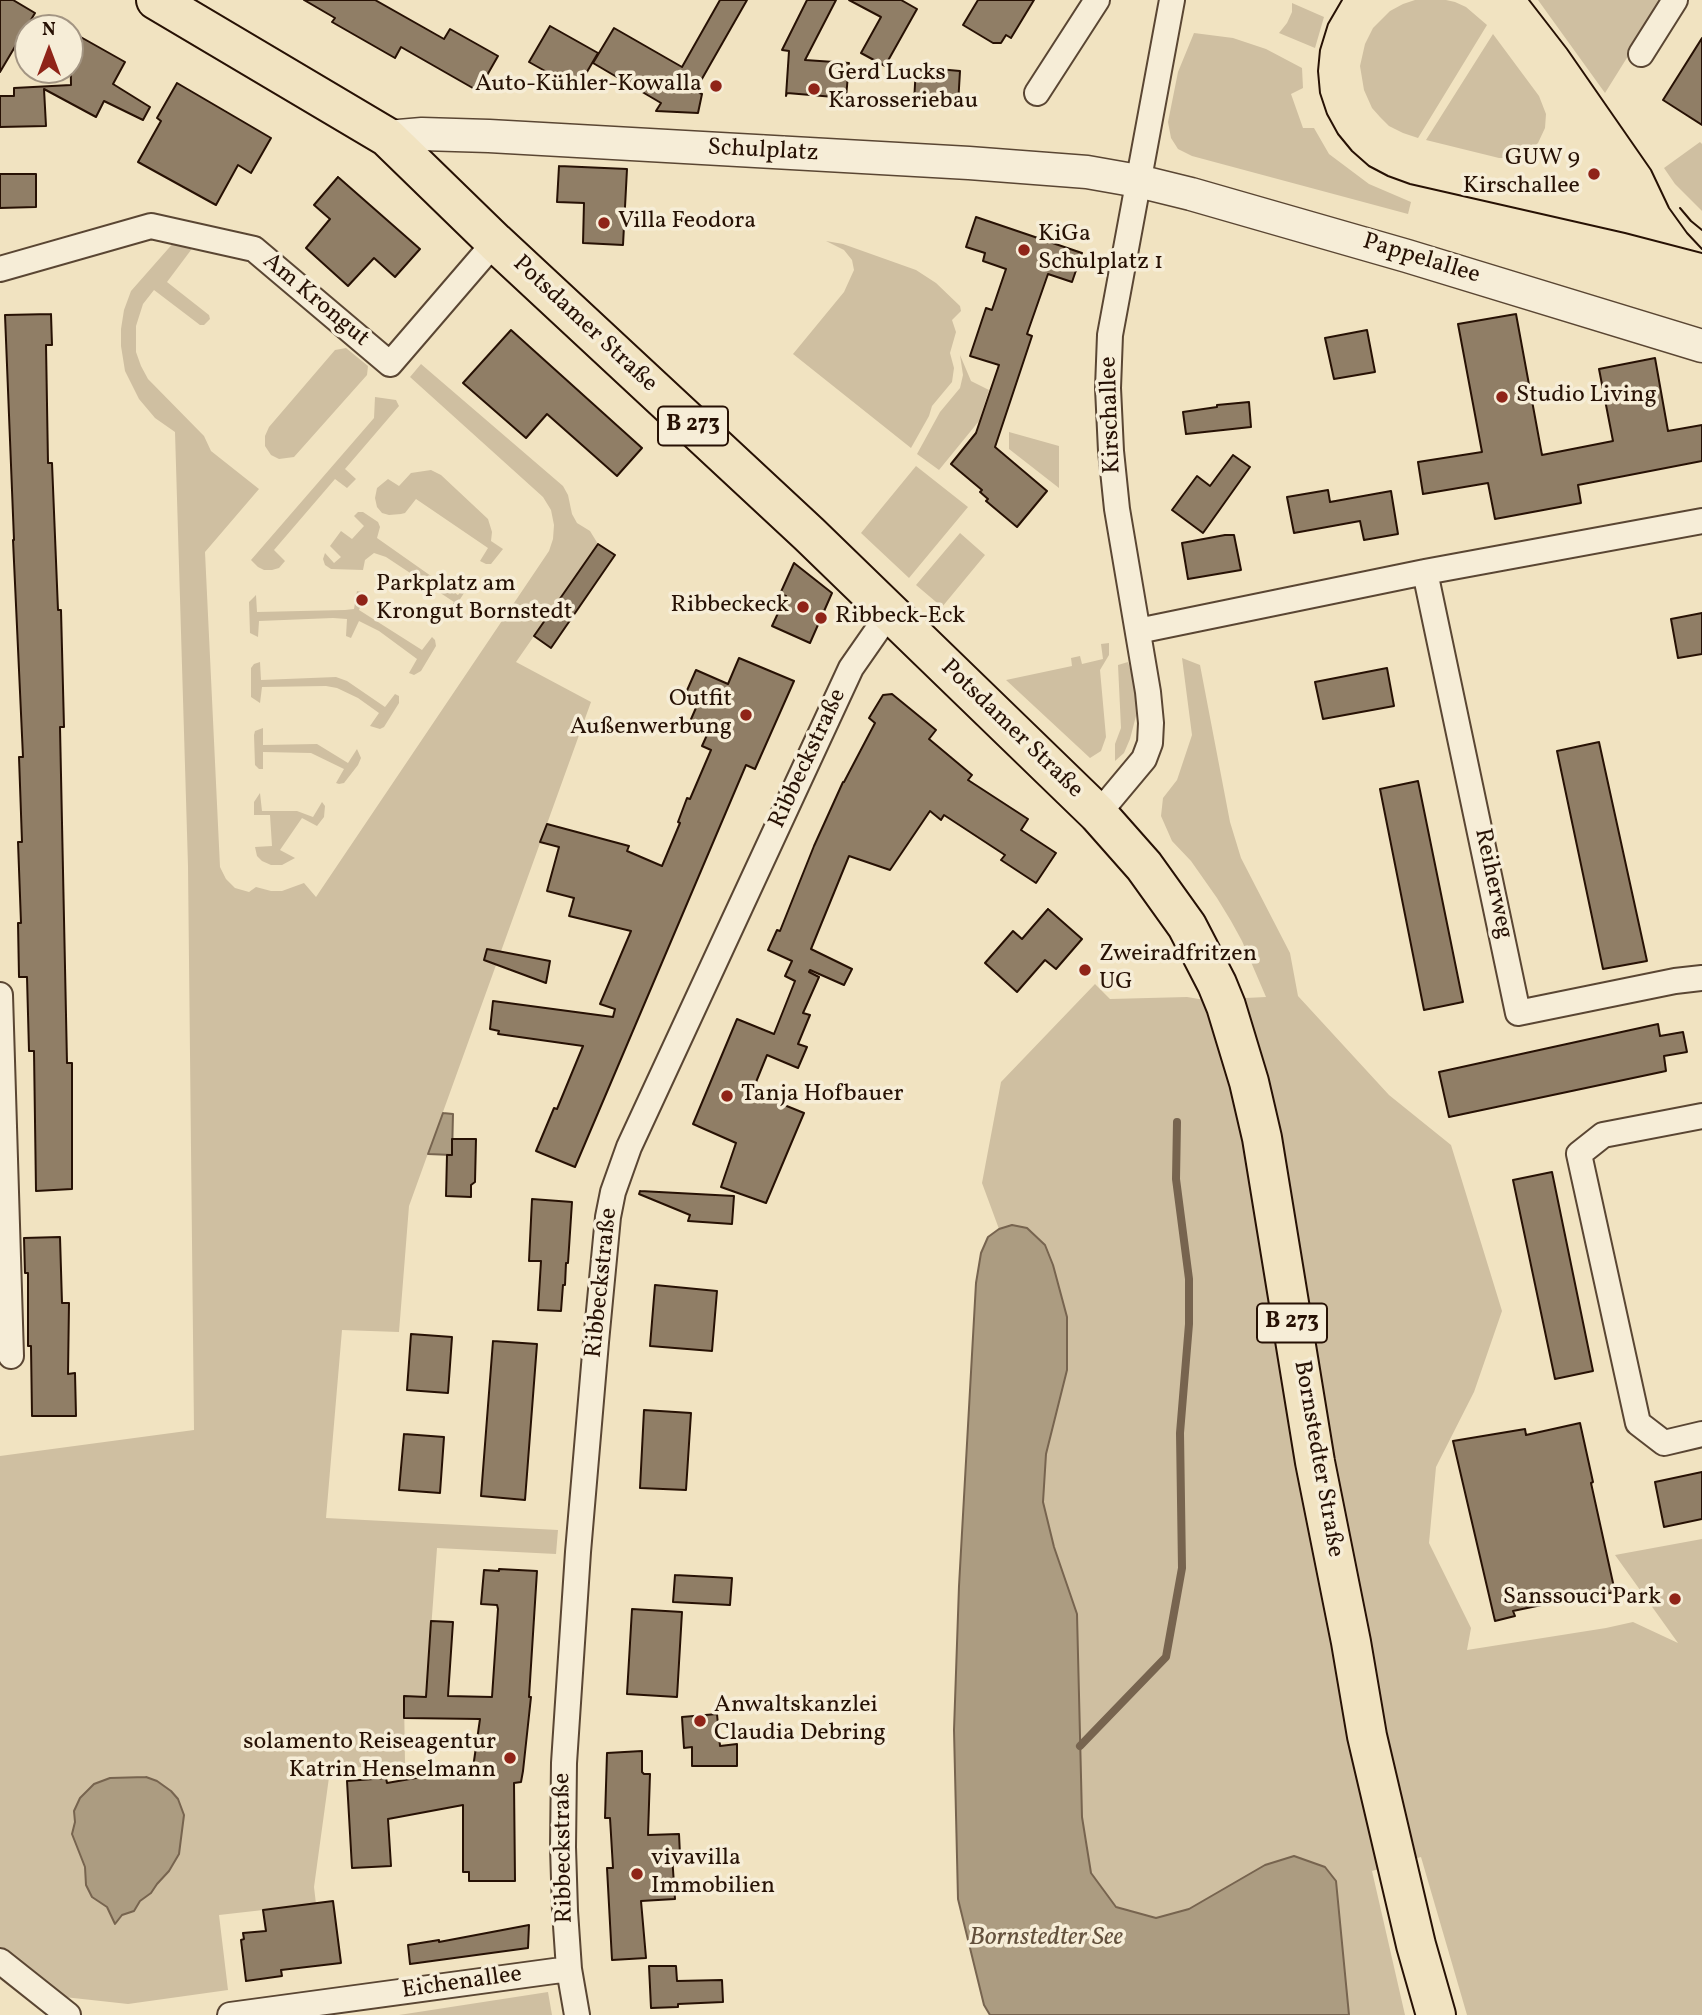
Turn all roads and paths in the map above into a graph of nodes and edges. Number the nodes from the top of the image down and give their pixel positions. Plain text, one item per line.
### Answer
1 (156, 0) edge
2 (1097, 0) edge
3 (1172, 0) edge
4 (1675, 0) edge
5 (1641, 54) dead end
6 (1037, 93) dead end
7 (387, 137) junction
8 (1138, 181) junction
9 (495, 242) junction
10 (0, 269) edge
11 (1702, 346) edge
12 (1702, 521) edge
13 (1425, 572) junction
14 (890, 612) junction
15 (1138, 631) junction
16 (1098, 814) junction
17 (1702, 978) edge
18 (0, 995) edge
19 (1702, 1116) edge
20 (3, 1209) edge
21 (11, 1356) dead end
22 (1702, 1434) edge
23 (0, 1961) edge
24 (569, 1969) junction
25 (68, 2015) edge
26 (230, 2015) edge
27 (577, 2015) edge
28 (1436, 2015) edge

1 - 7 main road, Potsdamer Straße / B 273
2 - 6 street
3 - 8 street, Kirschallee
4 - 5 street
7 - 8 street, Schulplatz
7 - 9 main road, Potsdamer Straße / B 273
8 - 11 street, Pappelallee
8 - 15 street, Kirschallee
9 - 10 street, Am Krongut
9 - 14 main road, Potsdamer Straße / B 273
12 - 13 street
13 - 15 street
13 - 17 street, Reiherweg
14 - 16 main road, Potsdamer Straße / B 273
14 - 24 street, Ribbeckstraße
15 - 16 street, Kirschallee
16 - 28 main road, Bornstedter Straße / B 273
18 - 20 street
19 - 22 street
20 - 21 street
23 - 25 street
24 - 26 street, Eichenallee
24 - 27 street, Ribbeckstraße

